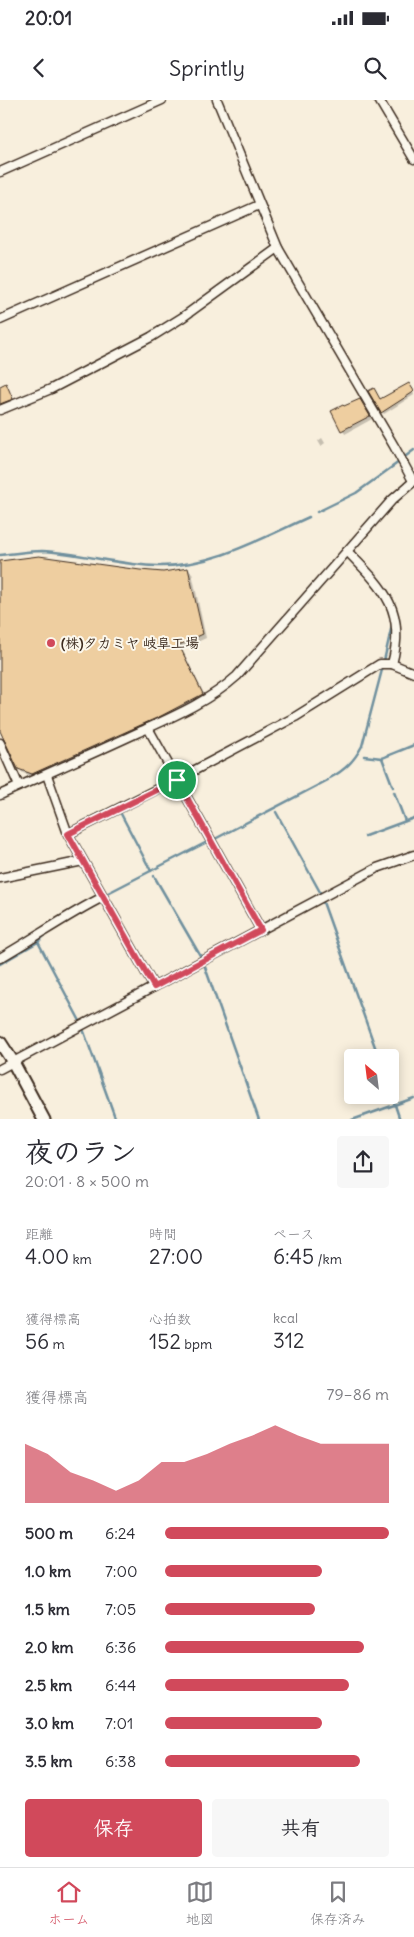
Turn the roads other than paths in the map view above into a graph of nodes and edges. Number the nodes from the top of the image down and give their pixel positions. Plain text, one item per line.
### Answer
1 (162, 100) edge
2 (217, 100) edge
3 (379, 100) edge
4 (414, 159) edge
5 (0, 172) edge
6 (259, 205) junction
7 (278, 248) junction
8 (0, 320) edge
9 (0, 410) edge
10 (413, 481) edge
11 (347, 551) junction
12 (392, 664) junction
13 (414, 673) edge
14 (148, 728) junction
15 (0, 743) edge
16 (47, 775) junction
17 (177, 780) junction
18 (19, 786) junction
19 (0, 795) edge
20 (68, 834) junction
21 (414, 855) edge
22 (83, 860) junction
23 (0, 878) edge
24 (102, 897) junction
25 (261, 930) junction
26 (0, 958) edge
27 (154, 987) junction
28 (0, 1042) edge
29 (13, 1062) junction
30 (0, 1069) edge
31 (43, 1119) edge

1 - 5 street
2 - 6 street
3 - 4 street
6 - 7 street
6 - 8 street
7 - 9 street
7 - 10 street
10 - 11 street
11 - 12 street
11 - 14 street
12 - 13 street
12 - 17 street
14 - 16 street
14 - 17 street
15 - 18 street
16 - 18 street
16 - 20 street
17 - 20 street
17 - 25 street
18 - 19 street
20 - 22 street
21 - 25 street
22 - 23 street
22 - 24 street
24 - 26 street
24 - 27 street
25 - 27 street
27 - 29 street
28 - 29 main road
29 - 30 street
29 - 31 main road

